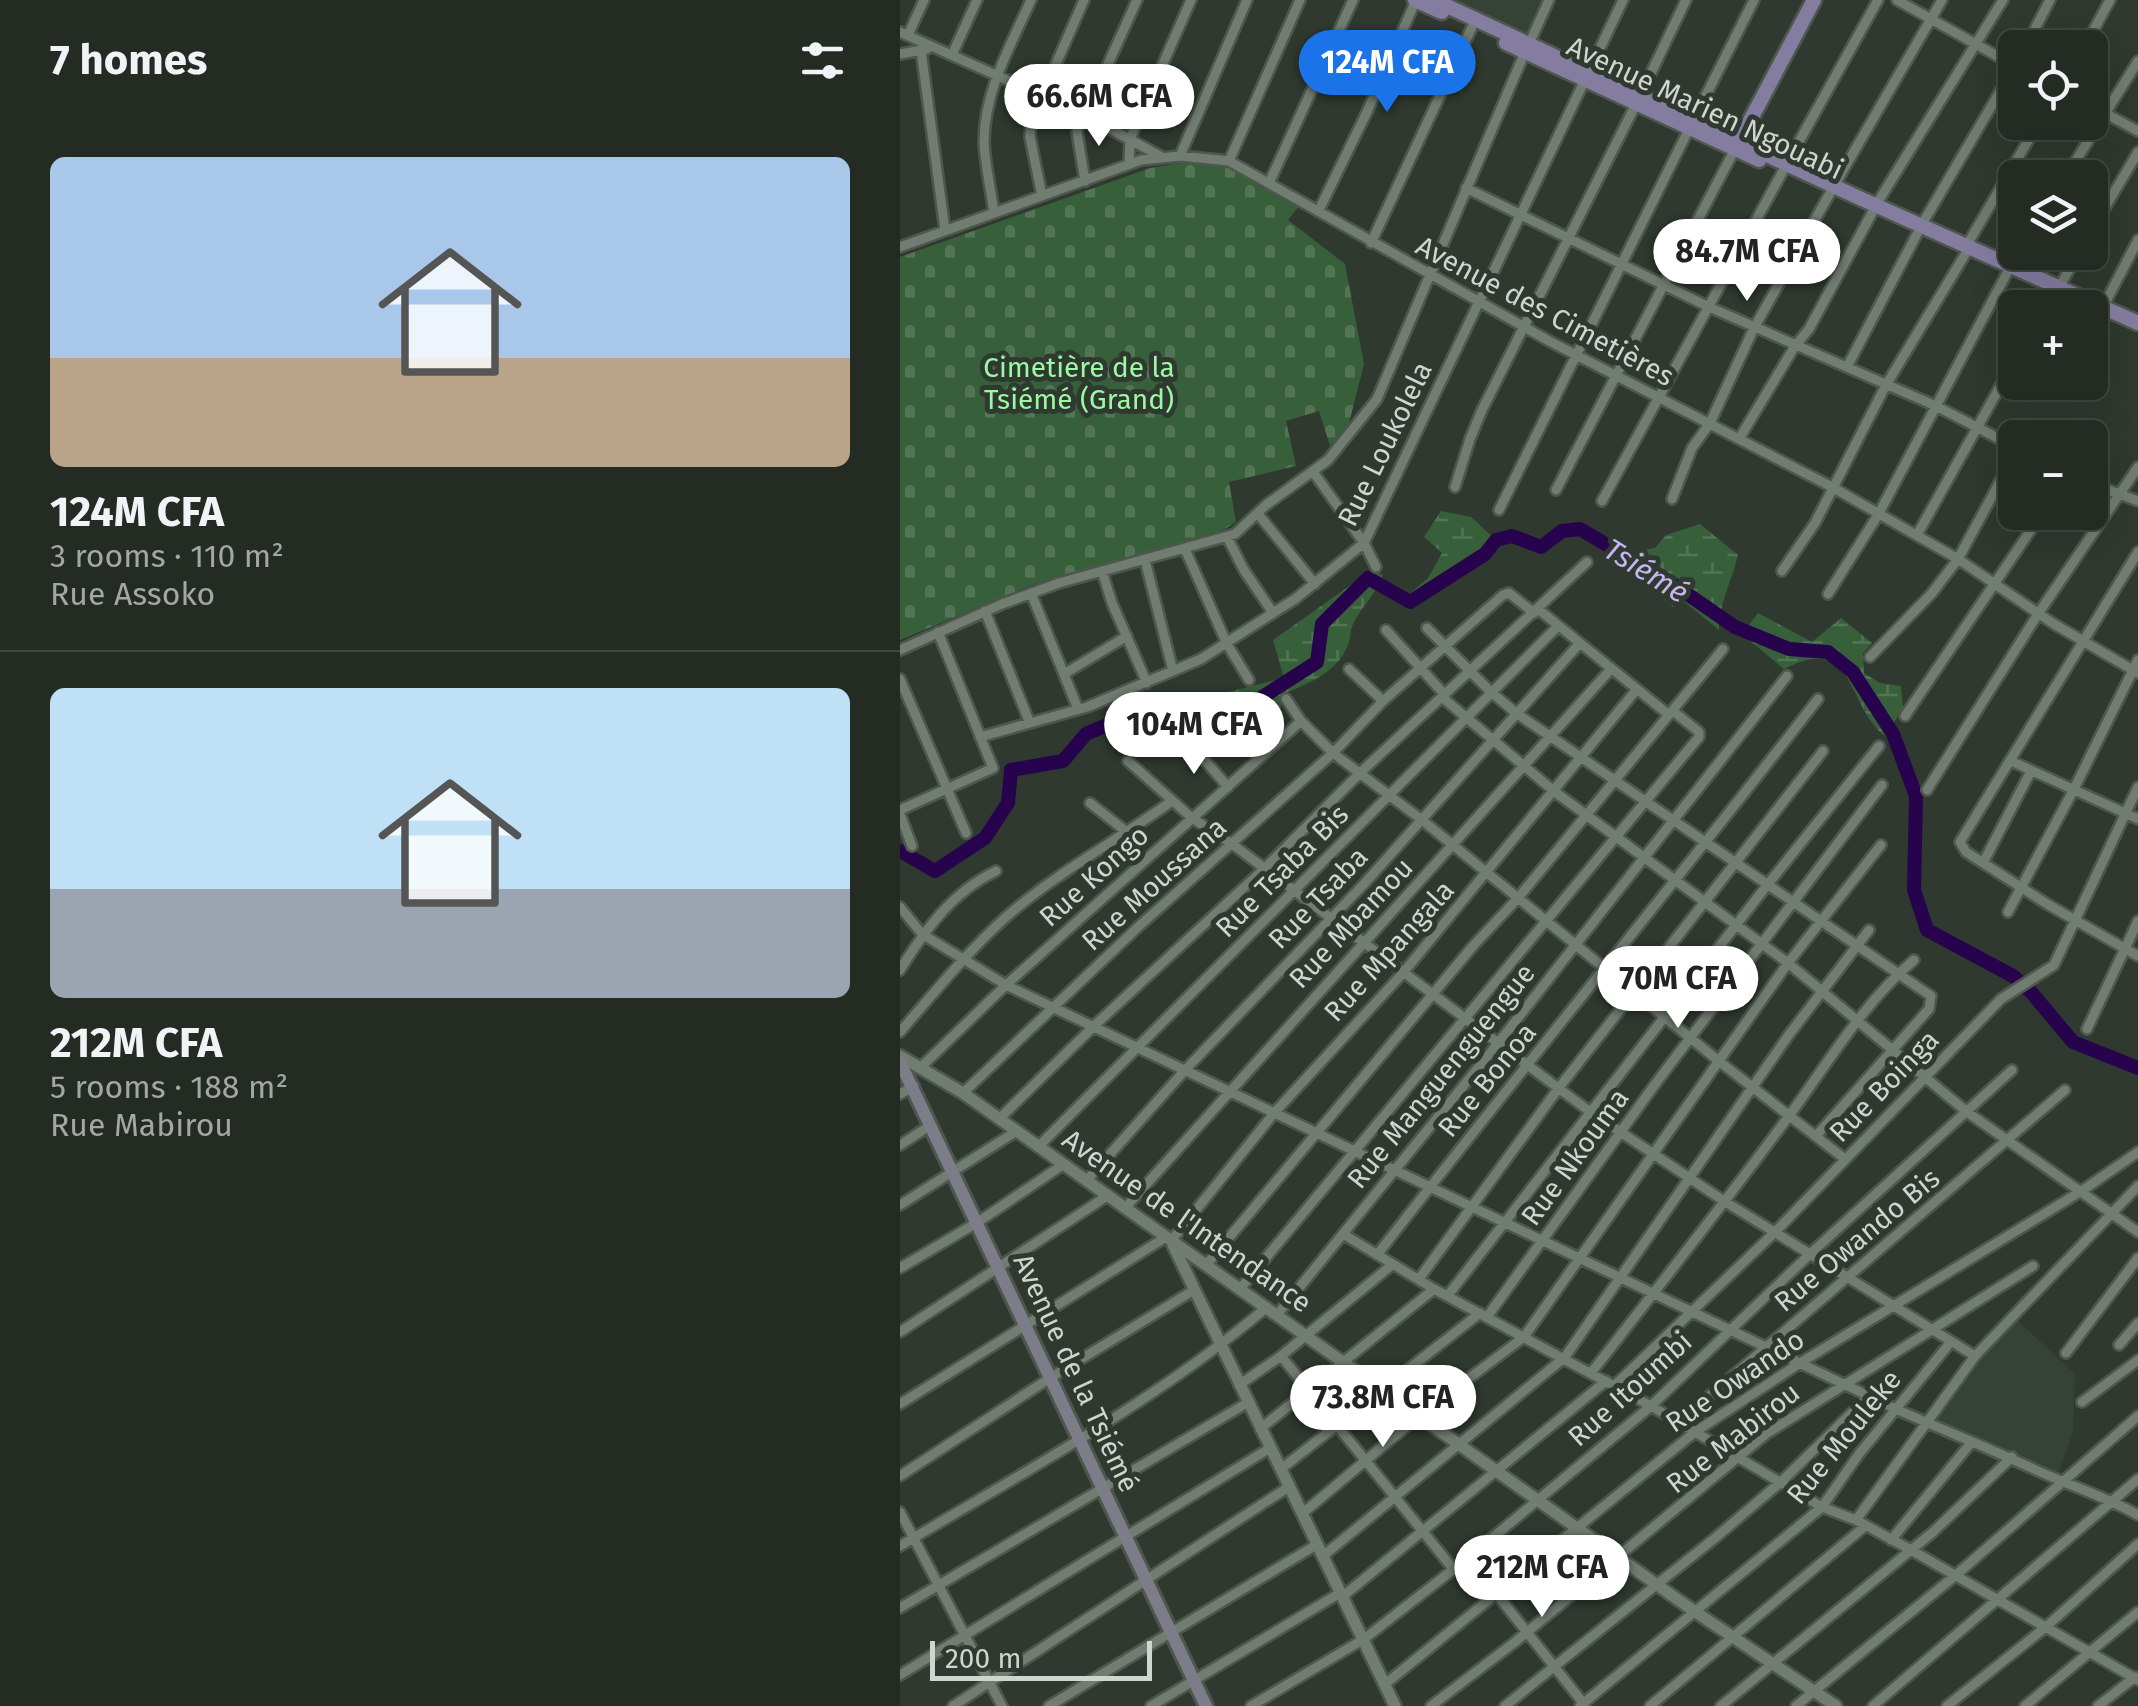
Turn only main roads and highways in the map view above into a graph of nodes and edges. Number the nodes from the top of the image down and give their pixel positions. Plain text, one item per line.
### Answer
1 (1416, 0) edge
2 (1434, 0) edge
3 (1814, 0) edge
4 (1527, 48) junction
5 (1737, 145) junction
6 (2058, 290) edge
7 (2108, 316) edge
8 (2108, 318) edge
9 (2138, 323) edge
10 (2138, 331) edge
11 (900, 1059) edge
12 (1206, 1706) edge

1 - 4 main road, Avenue Marien Ngouabi
2 - 4 main road
3 - 5 main road
4 - 5 main road, Avenue Marien Ngouabi
5 - 6 main road, Avenue Marien Ngouabi
7 - 9 main road
8 - 10 main road, Avenue Marien Ngouabi
11 - 12 main road, Avenue de la Tsiémé

